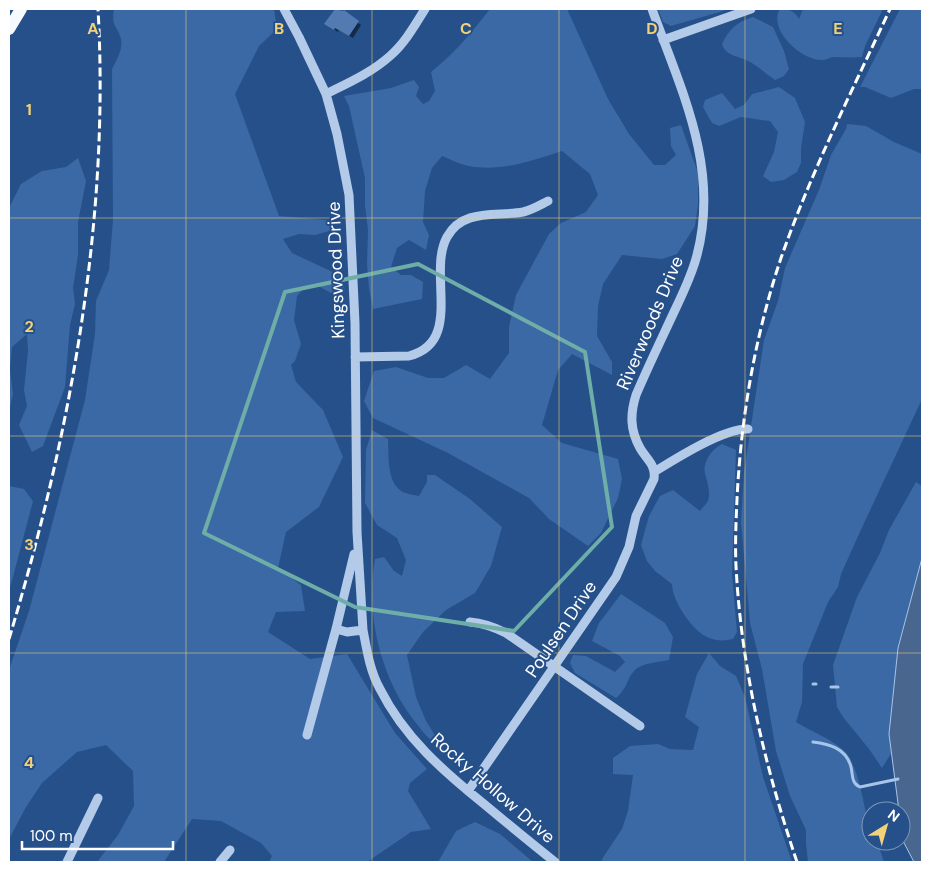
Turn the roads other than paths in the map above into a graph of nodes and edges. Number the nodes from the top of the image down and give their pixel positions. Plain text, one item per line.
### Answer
1 (21, 9) edge
2 (284, 9) edge
3 (425, 9) edge
4 (652, 9) edge
5 (751, 9) edge
6 (9, 29) edge
7 (663, 40) junction
8 (326, 94) junction
9 (548, 201) dead end
10 (355, 357) junction
11 (748, 429) dead end
12 (654, 472) junction
13 (357, 542) junction
14 (470, 622) dead end
15 (336, 629) junction
16 (363, 630) junction
17 (555, 667) junction
18 (640, 726) dead end
19 (307, 735) dead end
20 (468, 791) junction
21 (98, 798) dead end
22 (230, 850) dead end
23 (67, 862) edge
24 (220, 862) edge
25 (555, 862) edge

1 - 6 main road
2 - 8 street, Kingswood Drive
3 - 8 street
4 - 7 street, Riverwoods Drive
5 - 7 street
7 - 12 street, Riverwoods Drive
8 - 10 street, Kingswood Drive
9 - 10 street
10 - 13 street, Kingswood Drive
11 - 12 street
12 - 17 street, Poulsen Drive
13 - 15 street, Kingswood Drive
13 - 16 street, Kingswood Drive
14 - 17 street
15 - 16 street
15 - 19 street, Kingswood Drive
16 - 20 street, Rocky Hollow Drive
17 - 18 street
17 - 20 street, Poulsen Drive
20 - 25 street, Rocky Hollow Drive
21 - 23 street
22 - 24 street

